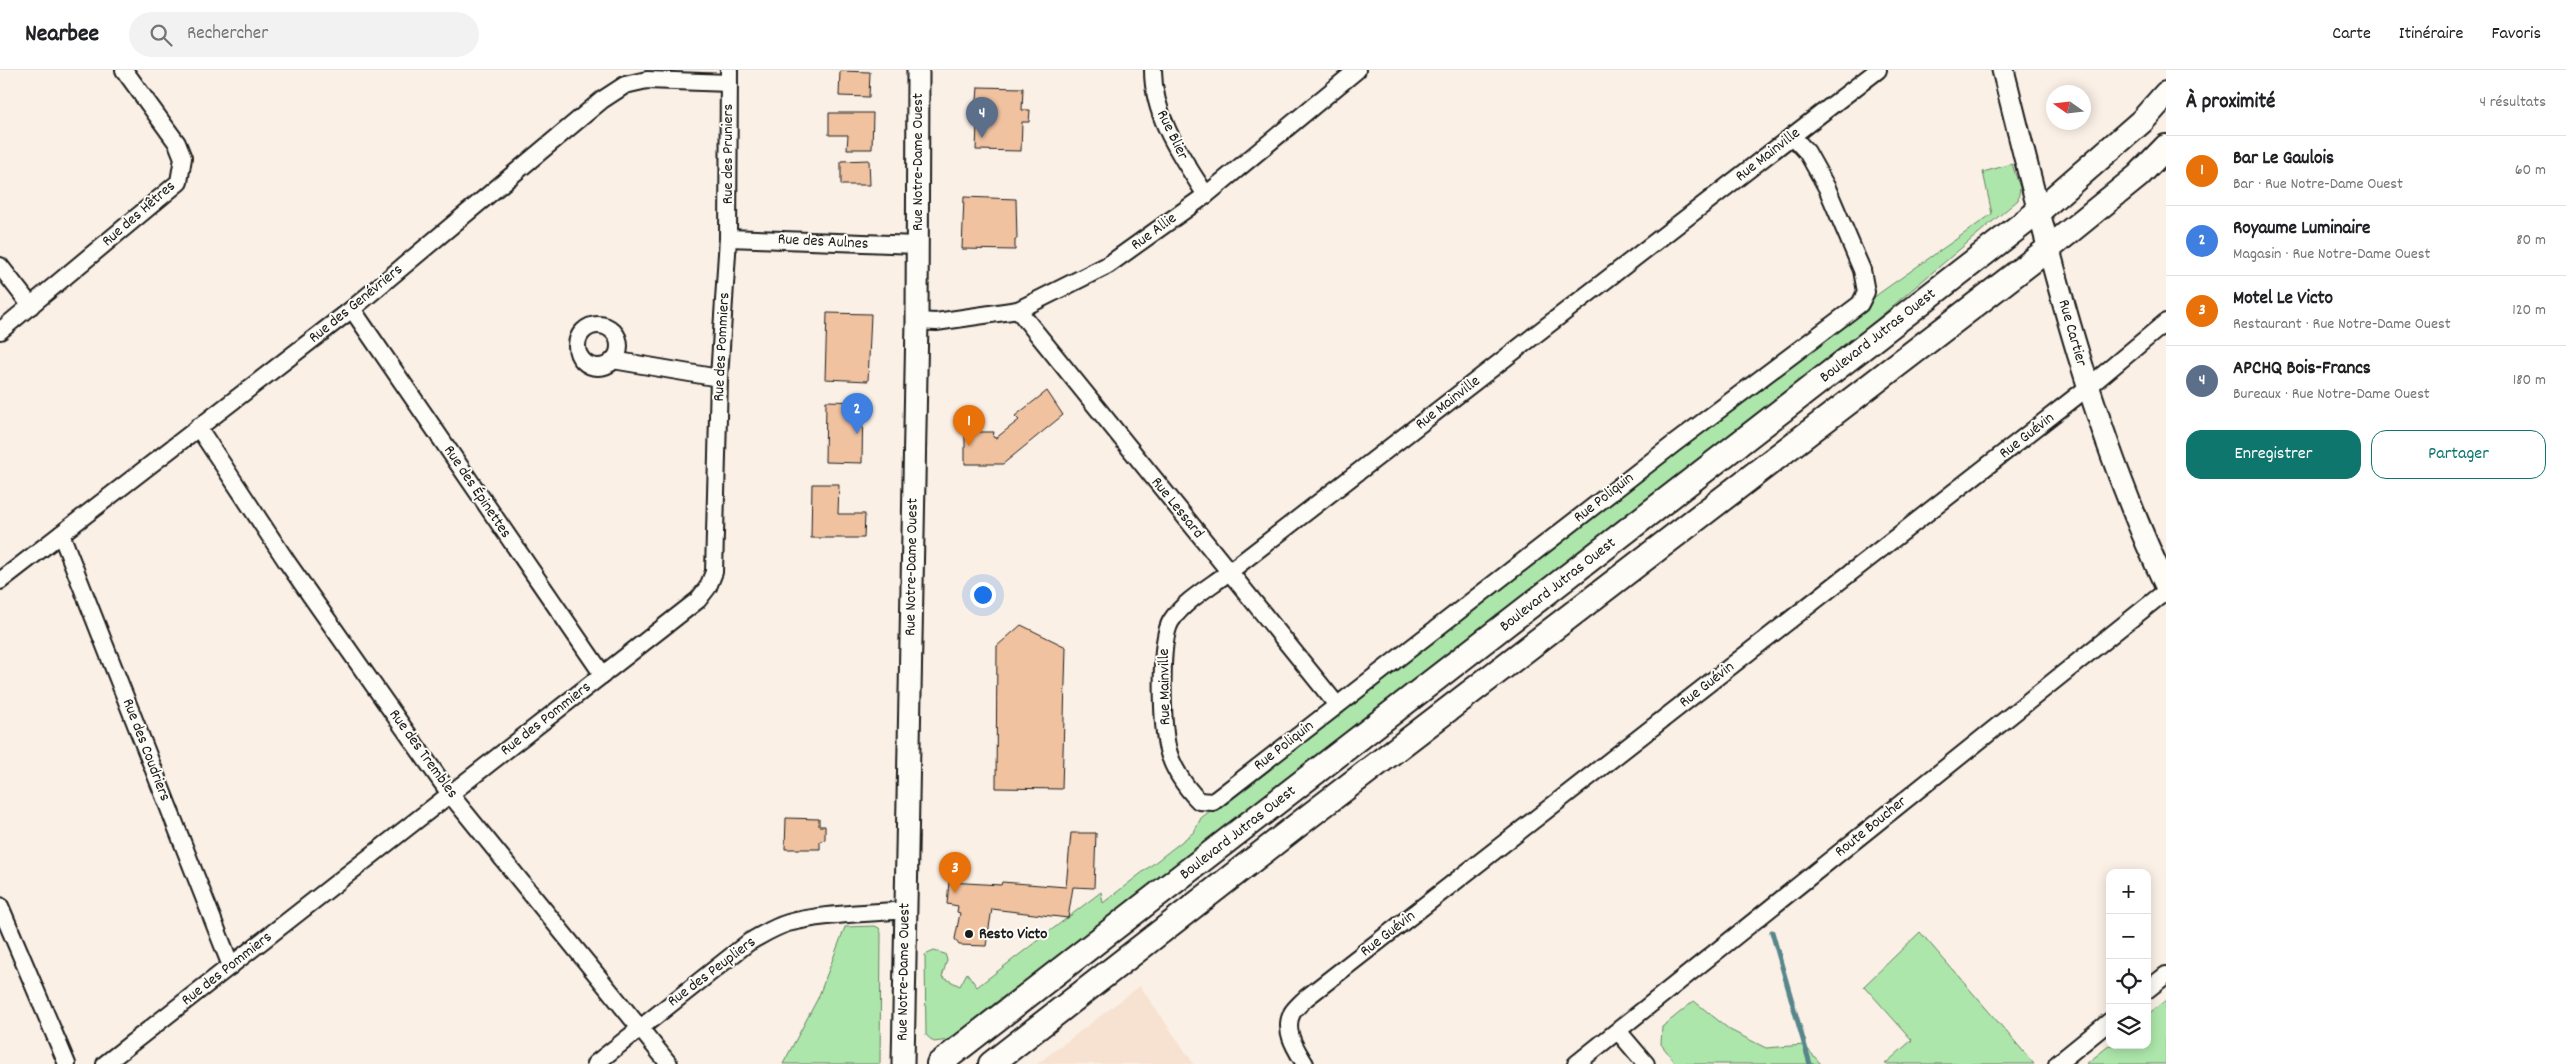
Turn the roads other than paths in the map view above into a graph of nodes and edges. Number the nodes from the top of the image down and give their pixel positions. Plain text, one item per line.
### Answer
1 (124, 70) edge
2 (918, 70) edge
3 (1153, 70) edge
4 (1357, 70) edge
5 (1878, 70) edge
6 (2003, 70) edge
7 (729, 76) edge
8 (2166, 94) edge
9 (1792, 136) junction
10 (2166, 147) edge
11 (1206, 195) junction
12 (2039, 211) junction
13 (728, 238) junction
14 (918, 245) junction
15 (2048, 249) junction
16 (0, 266) edge
17 (31, 306) junction
18 (352, 309) junction
19 (1018, 310) junction
20 (916, 320) junction
21 (2166, 322) edge
22 (0, 331) edge
23 (612, 360) dead end
24 (719, 378) junction
25 (2087, 388) junction
26 (198, 427) junction
27 (61, 534) junction
28 (1230, 572) junction
29 (0, 581) edge
30 (2166, 586) edge
31 (2166, 591) edge
32 (603, 675) junction
33 (1337, 705) junction
34 (450, 794) junction
35 (1199, 801) joint
36 (0, 906) edge
37 (905, 910) junction
38 (231, 966) junction
39 (2166, 975) edge
40 (2151, 987) edge
41 (2106, 1024) edge
42 (641, 1028) junction
43 (1618, 1031) junction
44 (1024, 1039) junction
45 (67, 1064) edge
46 (105, 1064) edge
47 (595, 1064) edge
48 (669, 1064) edge
49 (903, 1064) edge
50 (940, 1064) edge
51 (991, 1064) edge
52 (1005, 1064) edge
53 (1306, 1064) edge
54 (1576, 1064) edge
55 (1646, 1064) edge
56 (2057, 1064) edge

1 - 17 street, Rue des Hêtres
2 - 14 street, Rue Notre-Dame Ouest
3 - 11 street, Rue Blier
4 - 11 street, Rue Allie
5 - 9 street, Rue Mainville
6 - 12 street, Rue Cartier
7 - 13 street, Rue des Pruniers
7 - 18 street, Rue des Genévriers
8 - 12 main road, Boulevard Jutras Ouest
9 - 28 street, Rue Mainville
9 - 33 street, Rue Poliquin
10 - 15 main road, Boulevard Jutras Ouest
11 - 19 street, Rue Allie
12 - 15 street, Rue Cartier
12 - 50 main road, Boulevard Jutras Ouest
13 - 14 street, Rue des Aulnes
13 - 24 street, Rue des Pommiers
14 - 20 street, Rue Notre-Dame Ouest
15 - 25 street, Rue Cartier
15 - 44 main road, Boulevard Jutras Ouest
16 - 17 street
17 - 22 street, Rue des Hêtres
18 - 26 street, Rue des Genévriers
18 - 32 street, Rue des Épinettes
19 - 20 street, Rue Allie
19 - 28 street, Rue Lessard
20 - 37 street, Rue Notre-Dame Ouest
21 - 25 street, Rue Guévin
23 - 24 street
24 - 32 street, Rue des Pommiers
25 - 30 street, Rue Cartier
25 - 53 street, Rue Guévin
26 - 27 street, Rue des Genévriers
26 - 34 street, Rue des Trembles
27 - 29 street, Rue des Genévriers
27 - 38 street, Rue des Coudriers
28 - 33 street, Rue Lessard
28 - 35 street, Rue Mainville
31 - 43 street, Route Boucher
32 - 34 street, Rue des Pommiers
33 - 35 street, Rue Poliquin
34 - 38 street, Rue des Pommiers
34 - 42 street, Rue des Trembles
36 - 45 street
37 - 42 street, Rue des Peupliers
37 - 49 street, Rue Notre-Dame Ouest
38 - 46 street, Rue des Pommiers
39 - 40 street
41 - 56 street
42 - 47 street, Rue des Peupliers
42 - 48 street, Rue des Trembles
43 - 54 street, Route Boucher
43 - 55 street
44 - 51 main road, Boulevard Jutras Ouest
44 - 52 main road

